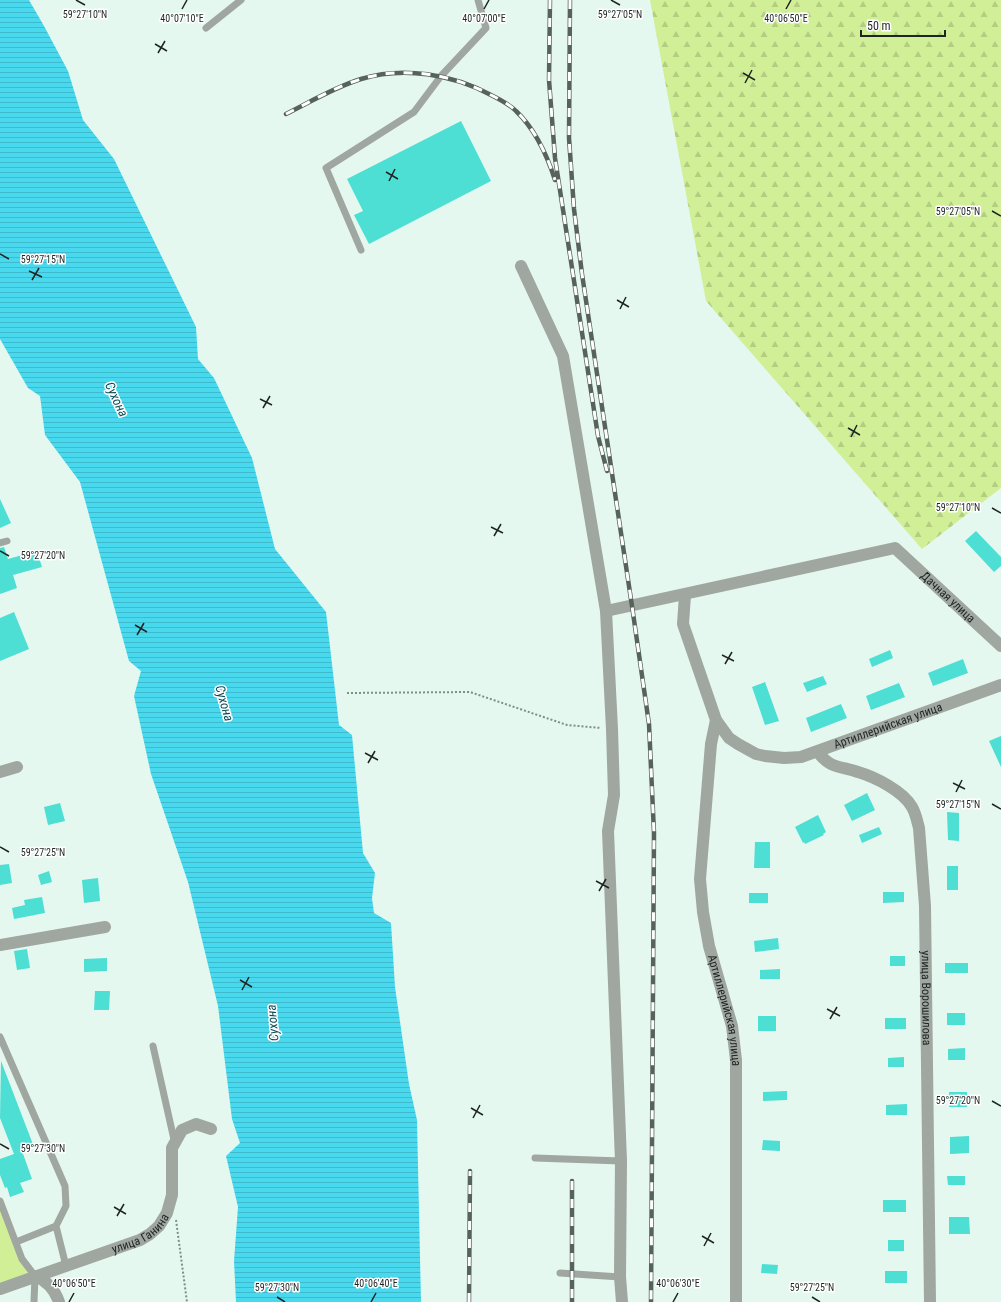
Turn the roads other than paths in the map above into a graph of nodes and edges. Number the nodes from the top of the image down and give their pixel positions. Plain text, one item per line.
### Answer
1 (241, 0) edge
2 (478, 0) edge
3 (206, 28) dead end
4 (361, 250) dead end
5 (521, 266) dead end
6 (685, 595) junction
7 (606, 611) junction
8 (1001, 646) edge
9 (1001, 685) edge
10 (716, 720) junction
11 (818, 752) junction
12 (17, 767) dead end
13 (0, 772) edge
14 (105, 927) dead end
15 (0, 945) edge
16 (0, 1037) edge
17 (154, 1046) dead end
18 (211, 1129) dead end
19 (175, 1144) junction
20 (535, 1158) dead end
21 (621, 1161) junction
22 (0, 1201) edge
23 (56, 1226) junction
24 (16, 1242) junction
25 (66, 1266) junction
26 (560, 1273) dead end
27 (35, 1276) junction
28 (620, 1277) junction
29 (0, 1289) edge
30 (34, 1302) edge
31 (59, 1302) edge
32 (622, 1302) edge
33 (736, 1302) edge
34 (930, 1302) edge

1 - 3 lane
2 - 4 lane
5 - 7 street
6 - 7 street
6 - 8 street, Дачная улица
6 - 10 street, Артиллерийская улица
7 - 21 street
9 - 11 street, Артиллерийская улица
10 - 11 street, Артиллерийская улица
10 - 33 street, Артиллерийская улица
11 - 34 street, улица Ворошилова
12 - 13 street
14 - 15 street
16 - 23 lane
17 - 19 lane
18 - 19 street, улица Ганина
19 - 25 street, улица Ганина
20 - 21 lane
21 - 28 street
22 - 24 lane
23 - 24 lane
23 - 25 lane
24 - 27 lane
25 - 27 street, улица Ганина
26 - 28 lane
27 - 29 street, улица Ганина
27 - 30 lane
27 - 31 street
28 - 32 street

